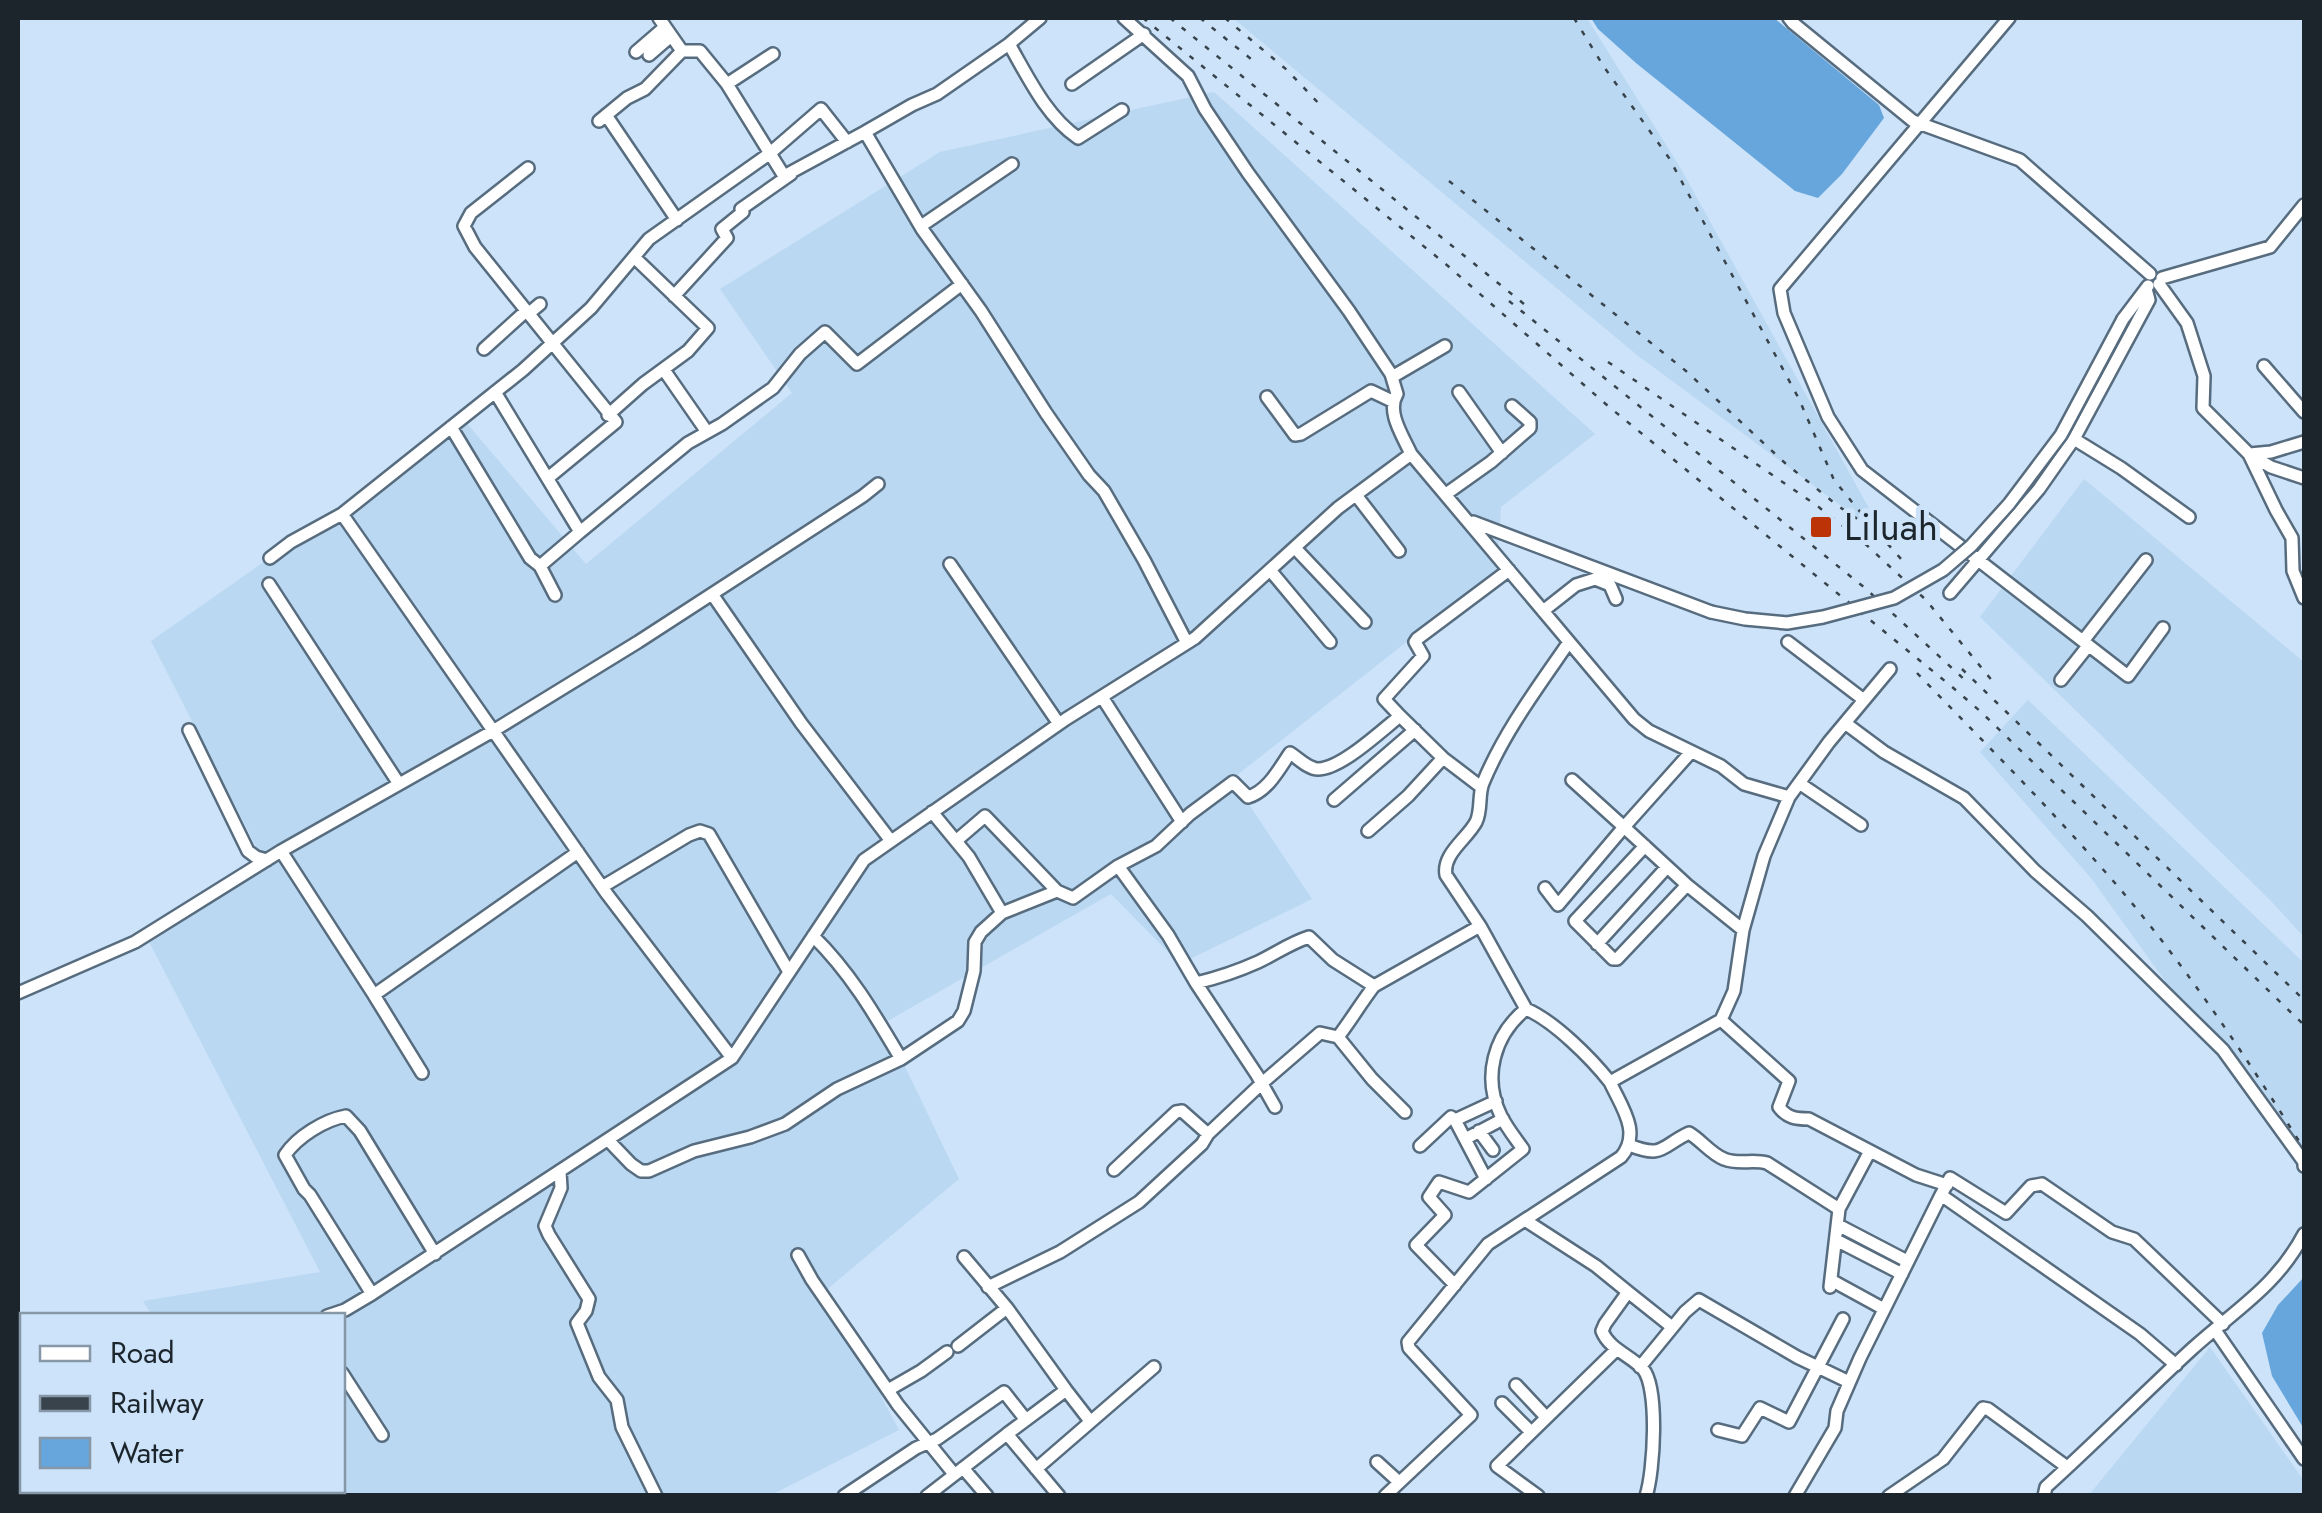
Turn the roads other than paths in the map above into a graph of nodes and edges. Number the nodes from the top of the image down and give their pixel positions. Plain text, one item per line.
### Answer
1 (1040, 18) edge
2 (1124, 18) edge
3 (1789, 18) edge
4 (2009, 18) edge
5 (665, 27) edge
6 (1144, 34) junction
7 (1008, 44) junction
8 (636, 52) dead end
9 (682, 52) junction
10 (773, 54) dead end
11 (649, 56) dead end
12 (726, 84) junction
13 (1072, 84) dead end
14 (1122, 110) dead end
15 (1919, 123) junction
16 (864, 132) junction
17 (847, 142) junction
18 (769, 154) junction
19 (1012, 164) dead end
20 (528, 168) dead end
21 (791, 174) junction
22 (2304, 205) edge
23 (677, 220) junction
24 (921, 226) junction
25 (634, 257) junction
26 (2153, 282) junction
27 (962, 284) junction
28 (674, 296) junction
29 (540, 304) dead end
30 (527, 313) junction
31 (552, 344) junction
32 (1445, 346) dead end
33 (484, 349) dead end
34 (2264, 366) dead end
35 (664, 370) junction
36 (1392, 377) junction
37 (495, 392) junction
38 (1459, 392) dead end
39 (1267, 397) dead end
40 (1392, 401) junction
41 (1512, 406) dead end
42 (2304, 412) edge
43 (608, 415) junction
44 (451, 427) junction
45 (708, 432) junction
46 (2074, 439) junction
47 (2304, 442) edge
48 (1502, 453) junction
49 (1411, 454) junction
50 (2249, 454) junction
51 (548, 478) junction
52 (2304, 478) edge
53 (878, 484) dead end
54 (1446, 494) junction
55 (1356, 495) junction
56 (342, 514) junction
57 (2189, 516) dead end
58 (1469, 520) junction
59 (580, 532) junction
60 (1294, 548) junction
61 (1398, 551) dead end
62 (270, 558) dead end
63 (1976, 560) junction
64 (2146, 560) dead end
65 (950, 564) dead end
66 (540, 566) junction
67 (1270, 570) junction
68 (1509, 570) junction
69 (269, 584) dead end
70 (1950, 592) dead end
71 (712, 594) junction
72 (555, 596) dead end
73 (2304, 598) edge
74 (1616, 599) dead end
75 (1543, 611) junction
76 (1366, 622) dead end
77 (2164, 628) dead end
78 (1330, 642) dead end
79 (1569, 642) junction
80 (1788, 642) dead end
81 (1186, 643) junction
82 (2085, 644) junction
83 (1890, 669) dead end
84 (2061, 680) dead end
85 (1102, 697) junction
86 (1864, 700) junction
87 (1400, 716) junction
88 (1845, 723) junction
89 (1059, 724) junction
90 (189, 730) dead end
91 (1415, 730) junction
92 (494, 731) junction
93 (1691, 752) junction
94 (1442, 758) junction
95 (1572, 780) dead end
96 (1799, 783) junction
97 (398, 784) junction
98 (1481, 788) junction
99 (1789, 796) junction
100 (1334, 800) dead end
101 (932, 812) junction
102 (1182, 822) junction
103 (1860, 825) dead end
104 (1624, 826) junction
105 (1368, 831) dead end
106 (957, 840) junction
107 (892, 841) junction
108 (1645, 846) junction
109 (281, 851) junction
110 (578, 852) junction
111 (267, 860) junction
112 (1118, 866) junction
113 (1667, 867) junction
114 (1687, 884) junction
115 (602, 887) junction
116 (1544, 888) dead end
117 (1057, 891) junction
118 (1558, 905) junction
119 (1002, 913) junction
120 (1575, 922) junction
121 (1480, 926) junction
122 (1743, 930) junction
123 (813, 936) junction
124 (1597, 944) junction
125 (789, 972) junction
126 (1196, 983) junction
127 (1374, 986) junction
128 (18, 993) edge
129 (374, 995) junction
130 (1526, 1009) junction
131 (1721, 1020) junction
132 (1338, 1037) junction
133 (732, 1058) junction
134 (901, 1060) junction
135 (422, 1074) dead end
136 (1610, 1082) junction
137 (1261, 1084) junction
138 (1496, 1101) junction
139 (1275, 1108) dead end
140 (1405, 1112) dead end
141 (1503, 1119) junction
142 (1455, 1120) junction
143 (1479, 1131) junction
144 (1208, 1134) junction
145 (1465, 1139) junction
146 (608, 1140) junction
147 (1629, 1145) junction
148 (1420, 1146) dead end
149 (1493, 1150) dead end
150 (1870, 1151) junction
151 (2304, 1166) edge
152 (1114, 1170) dead end
153 (560, 1172) junction
154 (1486, 1179) junction
155 (1944, 1190) junction
156 (1839, 1209) junction
157 (1526, 1220) junction
158 (1838, 1225) junction
159 (2304, 1237) edge
160 (1836, 1240) junction
161 (435, 1254) junction
162 (798, 1254) dead end
163 (964, 1257) dead end
164 (1908, 1261) junction
165 (1902, 1274) junction
166 (1455, 1285) junction
167 (988, 1288) junction
168 (1628, 1292) junction
169 (372, 1294) junction
170 (1007, 1308) junction
171 (1884, 1308) junction
172 (335, 1313) edge
173 (1843, 1319) dead end
174 (1672, 1327) junction
175 (2219, 1327) junction
176 (1618, 1350) junction
177 (2176, 1365) junction
178 (1154, 1367) dead end
179 (1640, 1367) junction
180 (1818, 1367) junction
181 (345, 1378) edge
182 (1850, 1382) junction
183 (1516, 1385) dead end
184 (888, 1390) junction
185 (1066, 1390) junction
186 (1502, 1402) dead end
187 (1546, 1416) junction
188 (1026, 1420) junction
189 (1090, 1420) junction
190 (1718, 1430) dead end
191 (1531, 1432) junction
192 (1008, 1434) junction
193 (382, 1435) dead end
194 (929, 1442) junction
195 (2304, 1460) edge
196 (1377, 1462) dead end
197 (2068, 1468) junction
198 (1036, 1469) junction
199 (958, 1471) junction
200 (1399, 1482) junction
201 (656, 1496) edge
202 (844, 1496) edge
203 (927, 1496) edge
204 (987, 1496) edge
205 (1059, 1496) edge
206 (1385, 1496) edge
207 (1538, 1496) edge
208 (1646, 1496) edge
209 (1795, 1496) edge
210 (1889, 1496) edge
211 (2044, 1496) edge

1 - 7 street
2 - 6 street
3 - 15 street
4 - 15 street
5 - 8 street
5 - 9 street
5 - 11 street
6 - 13 street
6 - 36 street
7 - 14 street
7 - 16 street
9 - 12 street
9 - 23 street
10 - 12 street
12 - 18 street
15 - 26 street
15 - 63 street
16 - 17 street
16 - 24 street
17 - 18 street
17 - 21 street
18 - 21 street
18 - 23 street
19 - 24 street
20 - 30 street
21 - 28 street
22 - 26 street
23 - 25 street
24 - 27 street
25 - 28 street
25 - 31 street
26 - 46 street
26 - 50 street
26 - 58 street, bridge
27 - 45 street
27 - 81 street
28 - 35 street
29 - 30 street
30 - 31 street
30 - 33 street
31 - 37 street
31 - 43 street
32 - 36 street
34 - 42 street
35 - 43 street
35 - 45 street
36 - 40 street
37 - 44 street
37 - 51 street
38 - 48 street
39 - 40 street
40 - 49 street
41 - 48 street
43 - 51 street
44 - 56 street
44 - 66 street
45 - 59 street
46 - 57 street
46 - 63 street
47 - 50 street
48 - 54 street
49 - 54 street
49 - 55 street
50 - 52 street
50 - 73 street
51 - 59 street
53 - 71 street
54 - 58 street
55 - 60 street
55 - 61 street
56 - 62 street
56 - 92 street
58 - 68 street
59 - 66 street
60 - 67 street
60 - 76 street
63 - 70 street
63 - 82 street
64 - 82 street
65 - 89 street
66 - 72 street
67 - 78 street
67 - 81 street
68 - 75 street
68 - 87 street
69 - 97 street
71 - 92 street
71 - 107 street
74 - 75 street
75 - 79 street
77 - 82 street
79 - 93 street
79 - 98 street
80 - 86 street
81 - 85 street
82 - 84 street
83 - 86 street
85 - 89 street
85 - 102 street
86 - 88 street
87 - 91 street
87 - 102 street
88 - 96 street
88 - 151 street
89 - 101 street
90 - 111 street
91 - 94 street
91 - 100 street
92 - 97 street
92 - 110 street
93 - 99 street
93 - 104 street
94 - 98 street
94 - 105 street
95 - 104 street
96 - 99 street
96 - 103 street
97 - 109 street
98 - 121 street
99 - 122 street
101 - 106 street
101 - 107 street
102 - 112 street
104 - 108 street
104 - 118 street
106 - 117 street
106 - 119 street
107 - 123 street
108 - 113 street
108 - 120 street
109 - 111 street
109 - 129 street
110 - 115 street
110 - 129 street
111 - 128 street
112 - 117 street
112 - 126 street
113 - 114 street
113 - 124 street
114 - 122 street
114 - 124 street
115 - 125 street
115 - 133 street
116 - 118 street
117 - 119 street
118 - 120 street
119 - 134 street
120 - 124 street
121 - 127 street
121 - 130 street
122 - 131 street
123 - 125 street
123 - 134 street
125 - 133 street
126 - 127 street
126 - 137 street
127 - 132 street
129 - 135 street
130 - 136 street
130 - 138 street
131 - 136 street
131 - 150 street
132 - 137 street
132 - 140 street
133 - 146 street
134 - 146 street
136 - 147 street
137 - 139 street
137 - 144 street
138 - 141 street
138 - 142 street
141 - 143 street
141 - 154 street
142 - 145 street
142 - 148 street
143 - 145 street
143 - 149 street
144 - 152 street
144 - 167 street
145 - 154 street
146 - 153 street
147 - 156 street
147 - 157 street
150 - 155 street
150 - 156 street
153 - 161 street
153 - 201 street
154 - 166 street
155 - 164 street
155 - 175 street
155 - 177 street
156 - 158 street
157 - 166 street
157 - 168 street
158 - 160 street
158 - 164 street
159 - 175 street
160 - 165 street
160 - 171 street
161 - 169 street
161 - 169 street
162 - 184 street
163 - 167 street
164 - 165 street
165 - 171 street
166 - 200 street
167 - 170 street
168 - 174 street
168 - 176 street
169 - 172 street
170 - 184 street
170 - 185 street
171 - 182 street
173 - 180 street
174 - 179 street
174 - 180 street
175 - 177 street
175 - 195 street
176 - 179 street
176 - 187 street
177 - 197 street
178 - 189 street
179 - 208 street
180 - 182 street
180 - 190 street
181 - 193 street
182 - 209 street
183 - 187 street
184 - 194 street
185 - 188 street
185 - 189 street
186 - 191 street
187 - 191 street
188 - 192 street
188 - 194 street
189 - 198 street
191 - 207 street
192 - 198 street
192 - 199 street
194 - 199 street
194 - 202 street
196 - 200 street
197 - 210 street
197 - 211 street
198 - 205 street
199 - 203 street
199 - 204 street
200 - 206 street

